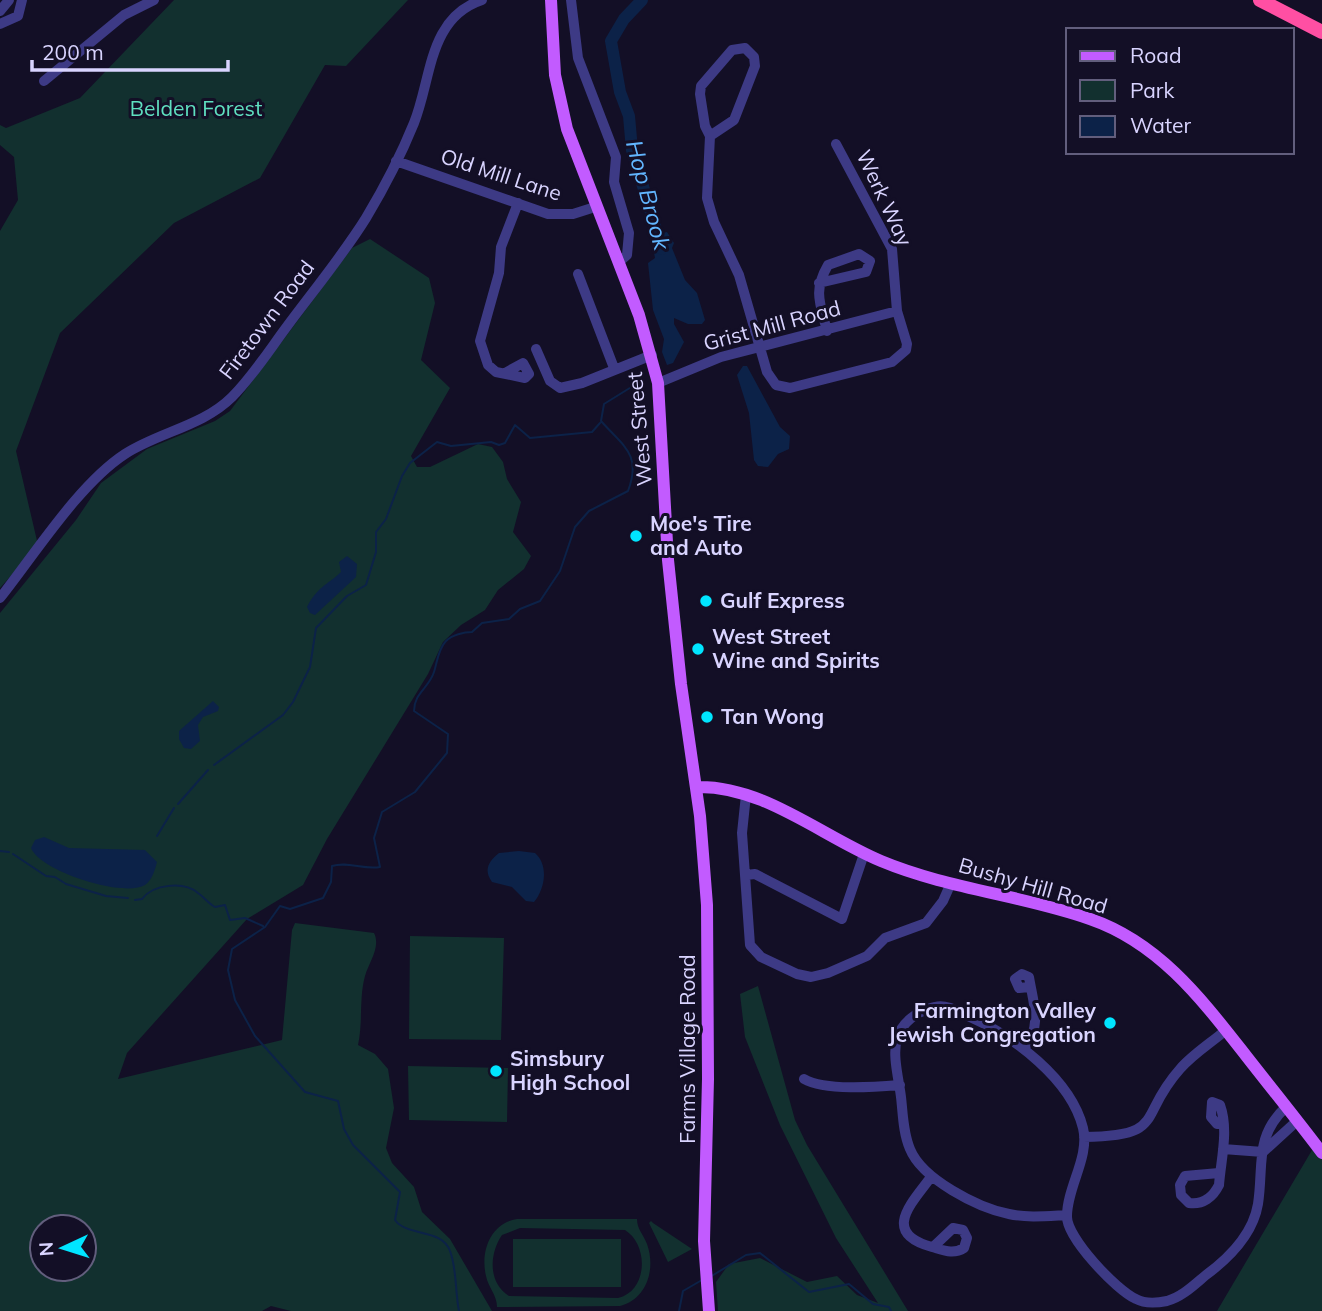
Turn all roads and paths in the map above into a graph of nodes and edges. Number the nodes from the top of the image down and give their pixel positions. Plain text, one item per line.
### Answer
1 (9, 0) edge
2 (22, 0) edge
3 (154, 0) edge
4 (482, 0) edge
5 (551, 0) edge
6 (571, 0) edge
7 (1260, 0) edge
8 (0, 11) edge
9 (0, 24) edge
10 (1322, 32) edge
11 (44, 81) dead end
12 (710, 136) junction
13 (836, 144) dead end
14 (396, 161) junction
15 (518, 203) junction
16 (595, 207) junction
17 (619, 262) junction
18 (578, 274) dead end
19 (819, 283) junction
20 (897, 312) junction
21 (827, 331) junction
22 (761, 347) junction
23 (536, 349) dead end
24 (652, 355) junction
25 (614, 368) junction
26 (505, 373) dead end
27 (658, 383) junction
28 (0, 598) edge
29 (695, 787) junction
30 (746, 795) junction
31 (864, 854) junction
32 (747, 875) junction
33 (951, 883) junction
34 (1030, 987) dead end
35 (1226, 1030) junction
36 (1024, 1048) junction
37 (804, 1079) dead end
38 (900, 1085) junction
39 (1286, 1107) junction
40 (1297, 1121) junction
41 (1223, 1123) dead end
42 (1084, 1137) junction
43 (1223, 1149) junction
44 (1263, 1152) junction
45 (1322, 1153) edge
46 (1219, 1172) dead end
47 (931, 1177) junction
48 (1066, 1215) junction
49 (933, 1247) dead end
50 (1155, 1307) edge
51 (709, 1311) edge

1 - 8 street
2 - 9 street
3 - 11 street
4 - 14 street, Firetown Road
5 - 16 main road, West Street
6 - 17 street
7 - 10 highway
12 - 12 street
12 - 22 street
13 - 20 street, Werk Way
14 - 15 street, Old Mill Lane
14 - 28 street, Firetown Road
15 - 16 street, Old Mill Lane
15 - 26 street
16 - 17 main road, West Street
17 - 24 main road, West Street
18 - 25 street
19 - 19 street
19 - 21 street
20 - 21 street, Grist Mill Road
20 - 22 street, Werk Way
21 - 22 street, Grist Mill Road
22 - 27 street, Grist Mill Road
23 - 25 street
24 - 25 street
24 - 27 main road, West Street
27 - 29 main road, West Street
29 - 30 main road, Bushy Hill Road
29 - 51 main road, Farms Village Road
30 - 31 main road, Bushy Hill Road
30 - 32 street
31 - 32 street
31 - 33 main road, Bushy Hill Road
32 - 33 street
33 - 35 main road, Bushy Hill Road
34 - 36 street
35 - 39 main road, Bushy Hill Road
35 - 42 street
36 - 38 street
36 - 42 street
37 - 38 street
38 - 47 street
39 - 40 main road, Bushy Hill Road
39 - 44 street
40 - 44 street
40 - 45 main road, Bushy Hill Road
41 - 43 street
42 - 48 street
43 - 44 street
43 - 46 street
44 - 50 street
47 - 48 street
47 - 49 street
48 - 50 street

